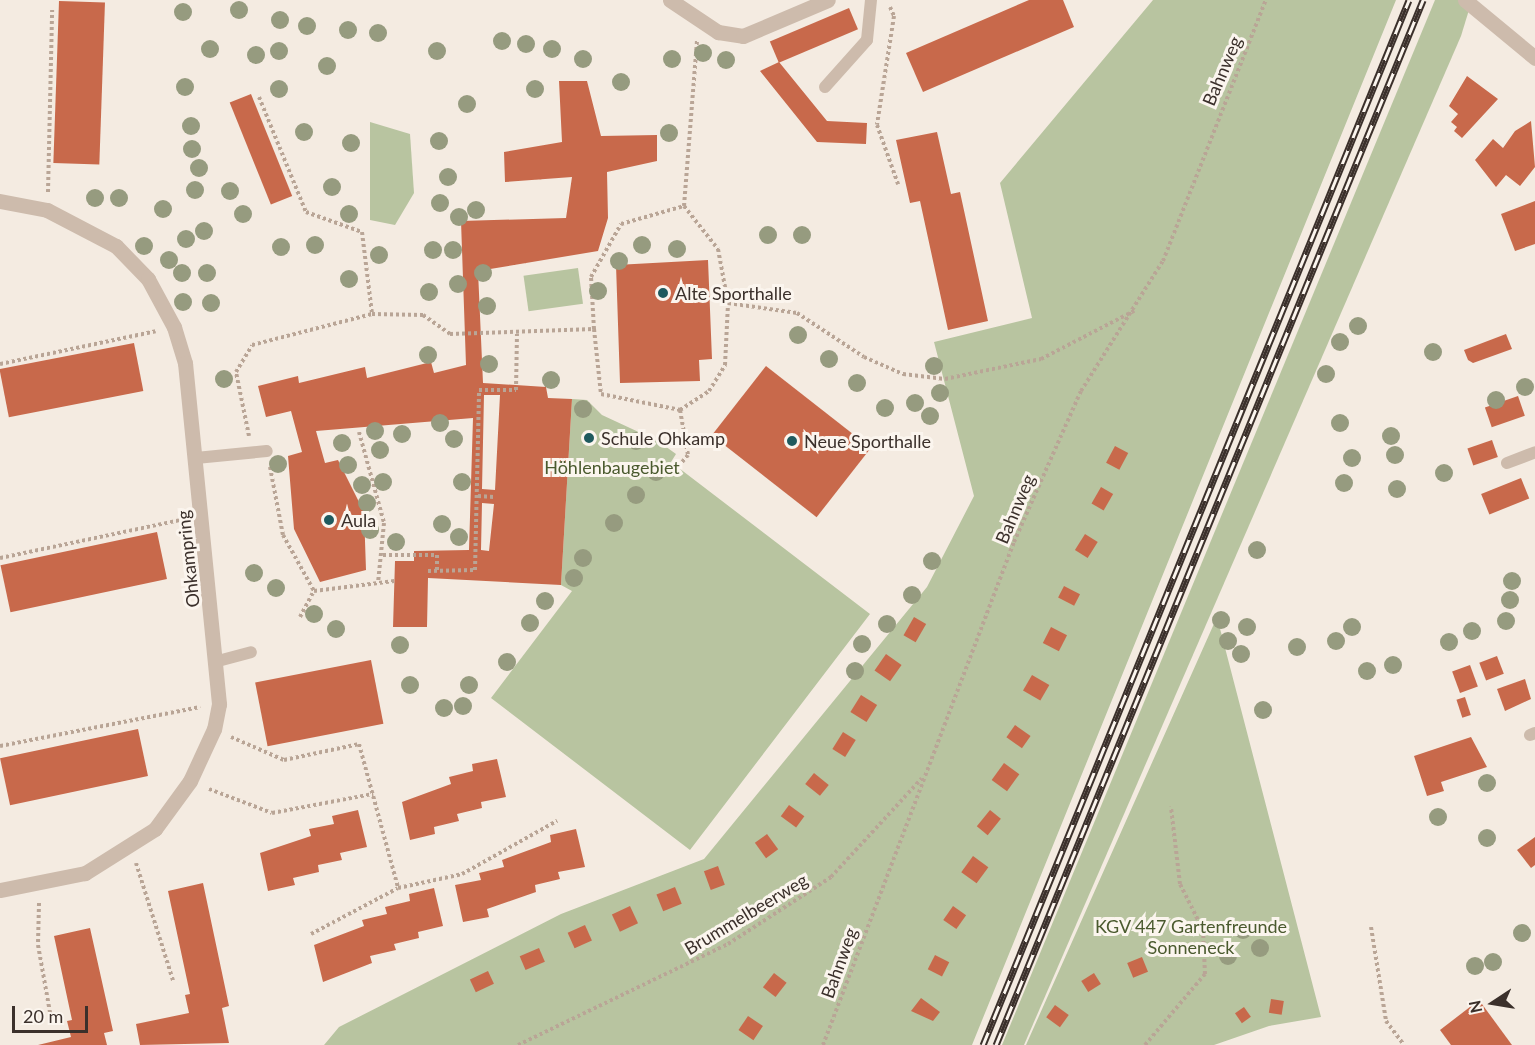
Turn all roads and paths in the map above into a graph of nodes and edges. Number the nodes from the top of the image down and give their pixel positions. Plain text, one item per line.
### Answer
1 (670, 0) edge
2 (828, 0) edge
3 (871, 0) edge
4 (887, 0) edge
5 (1266, 0) edge
6 (1468, 3) edge
7 (52, 10) dead end
8 (718, 32) junction
9 (1535, 58) edge
10 (825, 87) dead end
11 (259, 97) dead end
12 (898, 184) dead end
13 (0, 201) edge
14 (684, 206) junction
15 (47, 210) junction
16 (728, 303) junction
17 (1134, 310) junction
18 (372, 314) junction
19 (174, 327) junction
20 (594, 329) junction
21 (517, 334) junction
22 (0, 364) edge
23 (680, 410) junction
24 (359, 432) dead end
25 (267, 451) junction
26 (1535, 452) edge
27 (196, 458) junction
28 (1507, 463) dead end
29 (678, 467) dead end
30 (478, 496) junction
31 (494, 496) dead end
32 (203, 515) junction
33 (383, 555) junction
34 (0, 558) edge
35 (428, 571) dead end
36 (436, 571) junction
37 (394, 581) dead end
38 (378, 583) junction
39 (314, 591) junction
40 (300, 617) dead end
41 (251, 652) dead end
42 (218, 661) junction
43 (219, 704) junction
44 (214, 729) junction
45 (0, 746) edge
46 (923, 776) junction
47 (190, 781) junction
48 (373, 794) junction
49 (1171, 807) dead end
50 (557, 821) dead end
51 (133, 846) junction
52 (39, 886) junction
53 (398, 888) junction
54 (0, 890) edge
55 (1371, 927) dead end
56 (311, 934) dead end
57 (173, 980) dead end
58 (51, 1018) dead end
59 (518, 1045) edge
60 (823, 1045) edge
61 (1144, 1045) edge
62 (1404, 1045) edge

1 - 8 street
2 - 8 street
3 - 10 lane
4 - 12 path
5 - 17 path, Bahnweg
6 - 9 street
7 - 15 path
8 - 14 path
11 - 18 path
13 - 15 street, Ohkampring
14 - 16 path
14 - 20 path
15 - 19 street, Ohkampring
16 - 17 path
16 - 23 path
17 - 46 path, Bahnweg
18 - 21 path
18 - 25 path
19 - 22 path
19 - 27 street, Ohkampring
20 - 21 path
20 - 23 path
21 - 30 path
23 - 29 path
24 - 33 path
25 - 27 lane
25 - 39 path
26 - 28 lane
27 - 32 street, Ohkampring
30 - 31 path
30 - 36 path
32 - 34 path
32 - 42 street, Ohkampring
33 - 36 path
33 - 38 path
35 - 36 path
37 - 38 path
38 - 39 path
39 - 40 path
41 - 42 lane
42 - 43 street, Ohkampring
43 - 44 street, Ohkampring
43 - 45 path
44 - 47 street, Ohkampring
44 - 48 path
46 - 59 path, Brummelbeerweg
46 - 60 path, Bahnweg
47 - 48 path
47 - 51 street, Ohkampring
48 - 53 path
49 - 61 path
50 - 53 path
51 - 52 street, Ohkampring
51 - 57 path
52 - 54 street, Ohkampring
52 - 58 path
53 - 56 path
55 - 62 path

